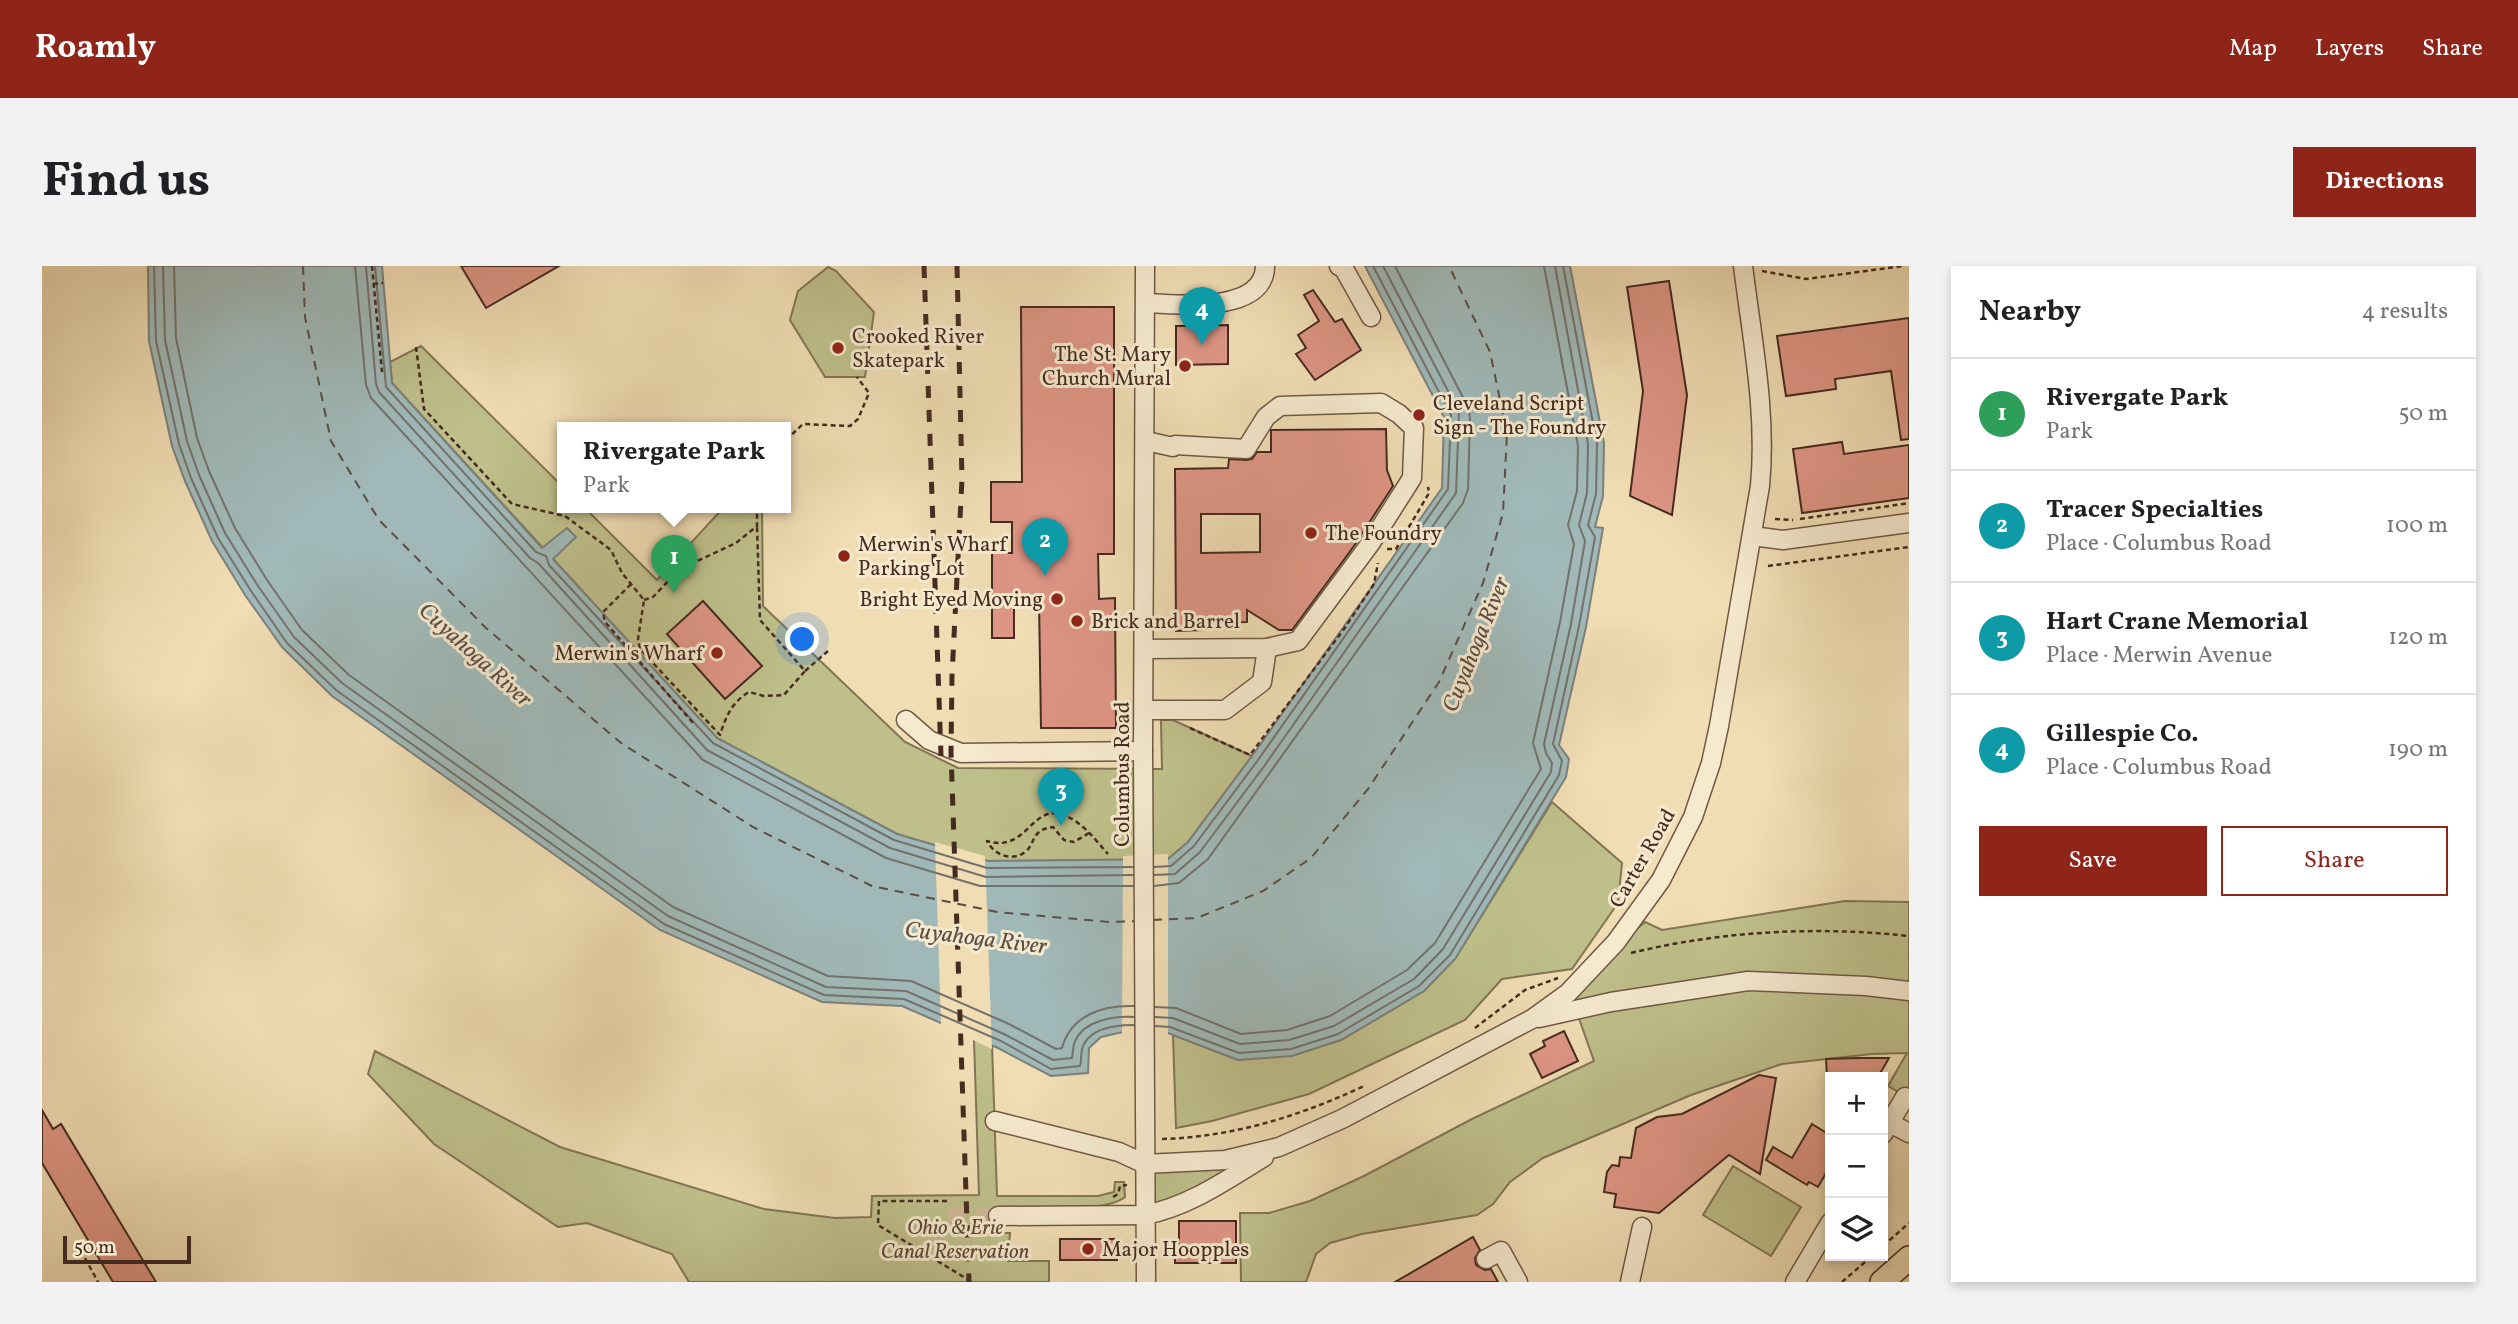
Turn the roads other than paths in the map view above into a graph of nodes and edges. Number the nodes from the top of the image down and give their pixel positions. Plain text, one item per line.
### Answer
1 (1145, 266) edge
2 (1265, 266) edge
3 (1339, 266) edge
4 (1743, 266) edge
5 (1146, 303) junction
6 (1371, 317) dead end
7 (1146, 441) junction
8 (1909, 523) edge
9 (1752, 536) junction
10 (1267, 648) junction
11 (1144, 649) junction
12 (1144, 710) junction
13 (906, 720) dead end
14 (1143, 751) junction
15 (1909, 991) edge
16 (1532, 1019) junction
17 (1905, 1097) dead end
18 (995, 1121) dead end
19 (1888, 1125) edge
20 (1888, 1128) edge
21 (1909, 1133) edge
22 (1279, 1147) junction
23 (1145, 1164) junction
24 (1145, 1215) junction
25 (998, 1216) tunnel mouth
26 (1642, 1227) dead end
27 (1825, 1231) edge
28 (1909, 1258) edge
29 (1486, 1259) dead end
30 (1146, 1282) edge
31 (1518, 1282) edge
32 (1630, 1282) edge
33 (1795, 1282) edge
34 (1882, 1282) edge

1 - 5 street, Columbus Road
2 - 5 street
3 - 6 street
4 - 9 street, Carter Road
5 - 7 street, Columbus Road
7 - 10 street
7 - 11 street, Columbus Road
8 - 9 street
9 - 16 street, Carter Road
10 - 11 street
10 - 12 street
11 - 12 street, Columbus Road
12 - 14 street, Columbus Road
13 - 14 street
14 - 23 street, Columbus Road
15 - 16 street
16 - 22 street, Carter Road
17 - 19 street
18 - 23 street
20 - 21 street
22 - 23 street, Carter Road
22 - 24 street
23 - 24 street, Columbus Road
24 - 25 street
24 - 30 street, Columbus Road
26 - 32 street
27 - 33 street
28 - 34 main road
29 - 31 street

